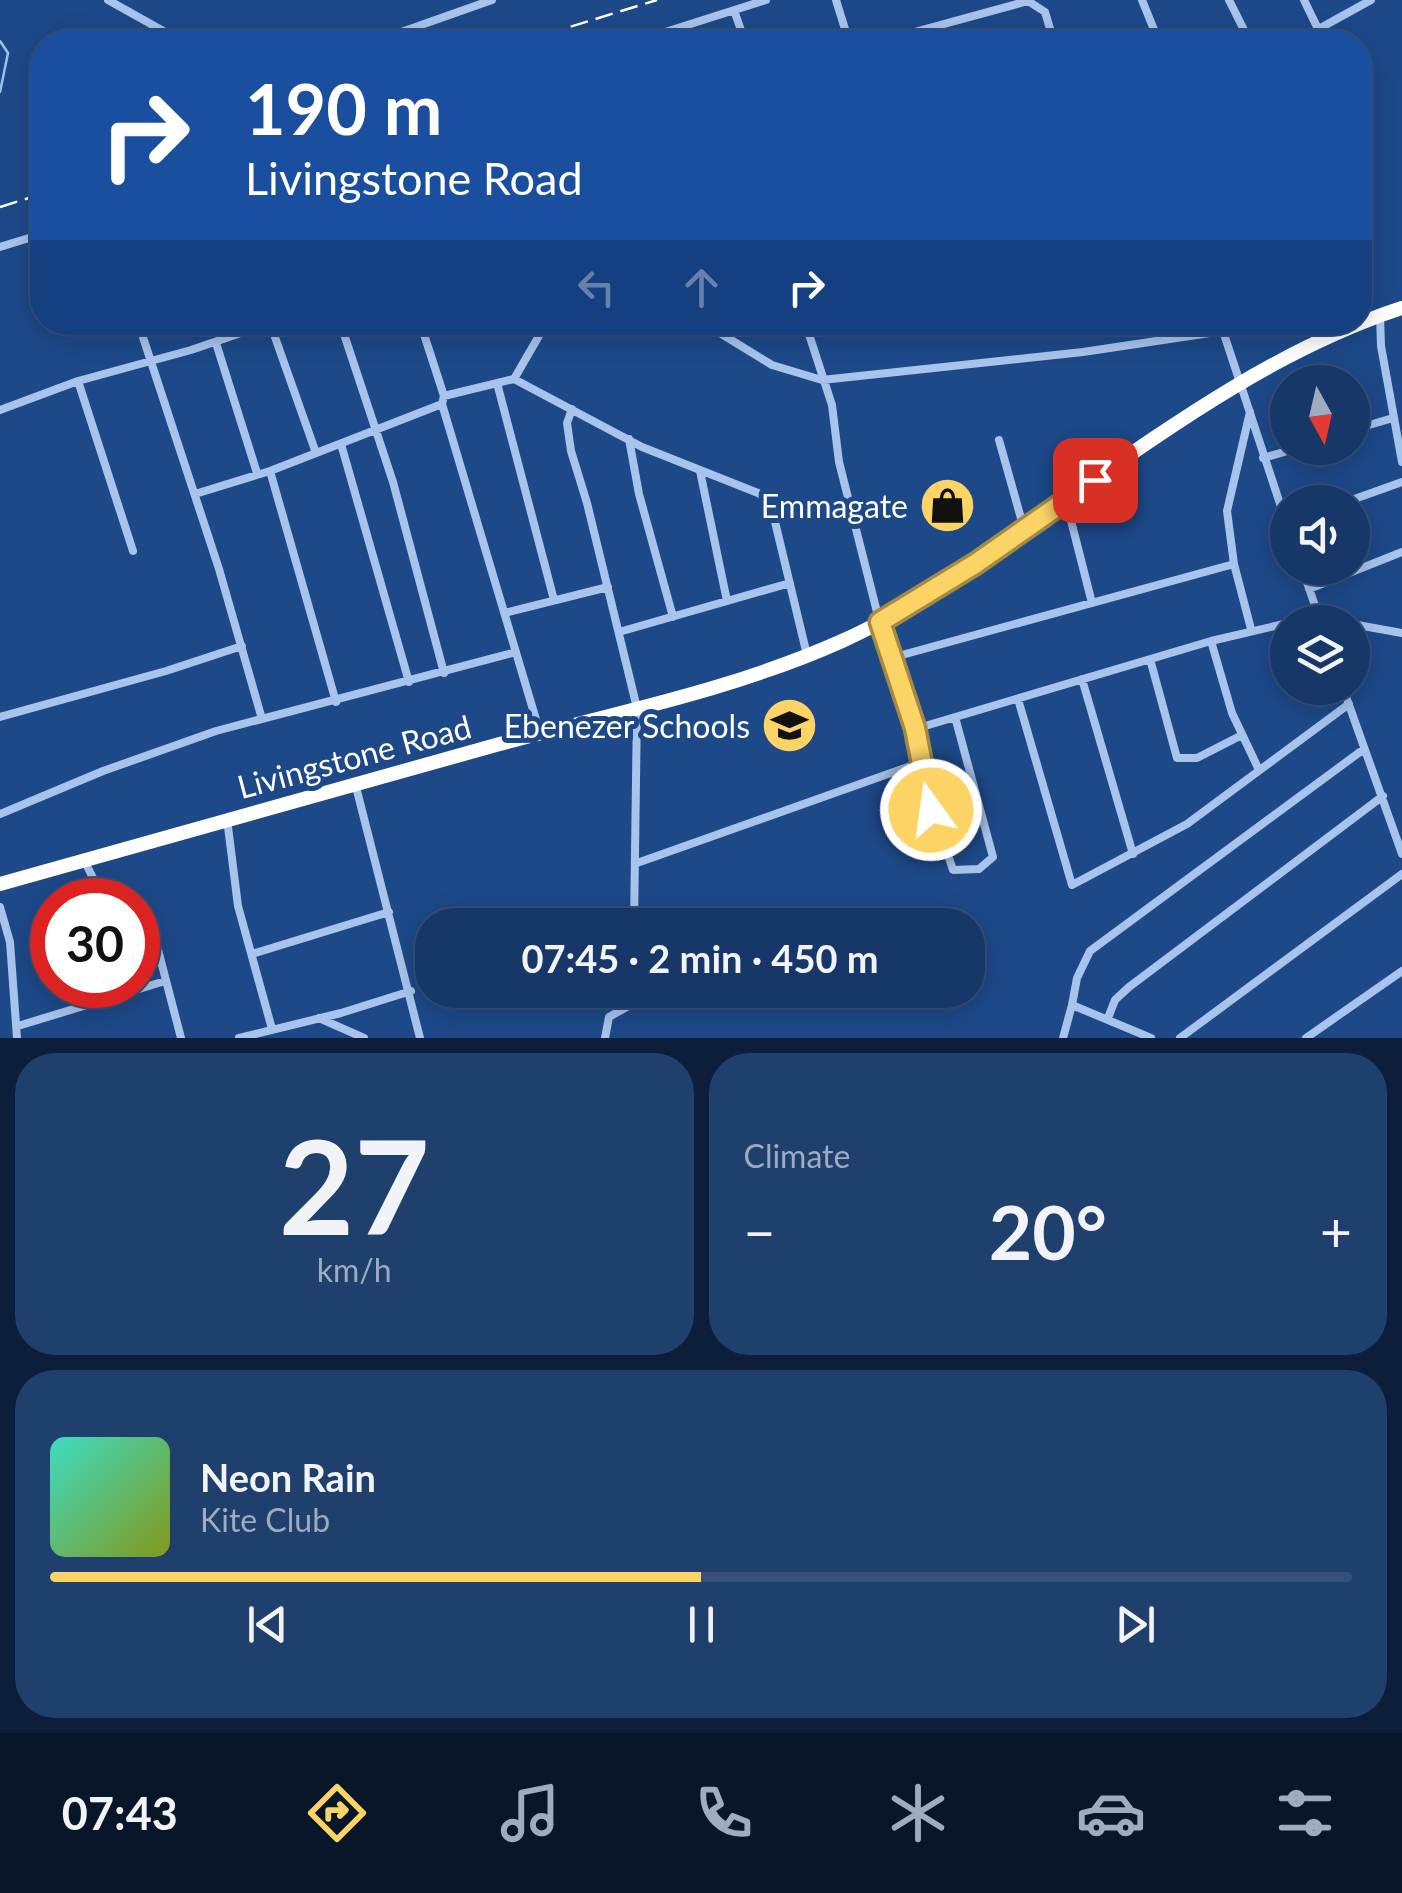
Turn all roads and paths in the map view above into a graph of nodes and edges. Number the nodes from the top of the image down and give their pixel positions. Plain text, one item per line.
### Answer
1 (108, 0) edge
2 (492, 0) edge
3 (766, 0) edge
4 (836, 0) edge
5 (1142, 0) edge
6 (1229, 0) edge
7 (1304, 0) edge
8 (1370, 0) edge
9 (1041, 3) edge
10 (734, 10) junction
11 (1318, 29) joint
12 (163, 30) edge
13 (407, 30) edge
14 (671, 30) edge
15 (741, 30) edge
16 (845, 30) edge
17 (922, 30) edge
18 (1051, 30) edge
19 (1154, 30) edge
20 (1244, 30) edge
21 (30, 238) edge
22 (0, 247) edge
23 (1402, 308) edge
24 (1380, 315) junction
25 (1372, 318) edge
26 (142, 335) edge
27 (230, 335) edge
28 (276, 335) edge
29 (344, 335) edge
30 (424, 335) edge
31 (539, 335) edge
32 (723, 335) edge
33 (809, 335) edge
34 (1178, 335) edge
35 (1225, 335) edge
36 (1333, 335) edge
37 (216, 342) junction
38 (150, 362) junction
39 (514, 379) junction
40 (822, 380) junction
41 (78, 381) junction
42 (1240, 381) junction
43 (497, 384) junction
44 (443, 400) junction
45 (572, 409) junction
46 (0, 410) edge
47 (1250, 412) junction
48 (1393, 418) junction
49 (1370, 425) edge
50 (377, 430) junction
51 (629, 439) junction
52 (999, 440) dead end
53 (341, 444) junction
54 (316, 453) junction
55 (1270, 456) edge
56 (1263, 458) junction
57 (1402, 462) edge
58 (270, 471) junction
59 (700, 471) junction
60 (257, 473) junction
61 (1402, 482) edge
62 (1273, 485) edge
63 (1370, 493) edge
64 (196, 494) junction
65 (1066, 500) junction
66 (1024, 529) junction
67 (133, 551) dead end
68 (1402, 552) edge
69 (1234, 564) junction
70 (790, 583) junction
71 (1308, 585) edge
72 (608, 587) junction
73 (1309, 589) junction
74 (554, 600) junction
75 (727, 601) junction
76 (1092, 604) junction
77 (1315, 605) edge
78 (505, 613) junction
79 (673, 617) junction
80 (880, 622) junction
81 (1270, 626) edge
82 (1370, 627) edge
83 (1251, 630) junction
84 (619, 632) junction
85 (1402, 633) edge
86 (1210, 641) junction
87 (242, 646) junction
88 (516, 652) junction
89 (807, 655) junction
90 (892, 658) junction
91 (1150, 659) junction
92 (444, 673) junction
93 (1082, 679) junction
94 (409, 682) junction
95 (1018, 698) junction
96 (336, 702) junction
97 (1348, 705) edge
98 (1349, 705) edge
99 (637, 708) junction
100 (0, 717) edge
101 (955, 717) junction
102 (262, 719) junction
103 (915, 728) junction
104 (540, 734) junction
105 (1242, 735) junction
106 (1364, 749) junction
107 (920, 763) junction
108 (1259, 770) junction
109 (355, 783) junction
110 (1383, 796) junction
111 (0, 814) edge
112 (226, 819) junction
113 (1133, 854) junction
114 (1402, 854) edge
115 (84, 860) junction
116 (637, 864) junction
117 (1402, 874) edge
118 (93, 878) edge
119 (0, 884) edge
120 (0, 907) edge
121 (635, 908) edge
122 (389, 912) junction
123 (252, 954) junction
124 (160, 961) edge
125 (1402, 971) edge
126 (165, 982) junction
127 (411, 991) junction
128 (1072, 1006) junction
129 (625, 1008) edge
130 (319, 1018) junction
131 (1108, 1018) junction
132 (18, 1026) junction
133 (272, 1030) junction
134 (17, 1038) edge
135 (181, 1038) edge
136 (240, 1038) edge
137 (364, 1038) edge
138 (420, 1038) edge
139 (605, 1038) edge
140 (1065, 1038) edge
141 (1151, 1038) edge
142 (1180, 1038) edge
143 (1306, 1038) edge

1 - 12 street
2 - 13 street
3 - 10 street
4 - 16 street
5 - 19 street
6 - 20 street
7 - 11 street
8 - 11 street
9 - 17 street
9 - 18 street
10 - 14 street
10 - 15 street
21 - 22 street
23 - 24 highway, Livingstone Road
24 - 25 highway, Livingstone Road
24 - 48 street
26 - 38 street
27 - 37 street
28 - 54 street
29 - 50 street
30 - 44 street
31 - 39 street
32 - 40 street
33 - 40 street
34 - 40 street
35 - 42 street
36 - 42 highway, Livingstone Road
37 - 38 street
37 - 60 street
38 - 41 street
38 - 64 street
39 - 43 street
39 - 45 street
40 - 80 street
41 - 46 street
41 - 67 street
42 - 47 street
42 - 65 highway, Livingstone Road
43 - 44 street
43 - 74 street
44 - 50 street
44 - 78 street
45 - 51 street
45 - 72 street
47 - 56 street
47 - 69 street
48 - 49 street
48 - 57 street
50 - 53 street
50 - 92 street
51 - 59 street
51 - 79 street
52 - 66 street
53 - 54 street
53 - 94 street
54 - 58 street
55 - 56 street
56 - 62 street
58 - 60 street
58 - 96 street
59 - 70 street
59 - 75 street
60 - 64 street
61 - 63 street
64 - 87 street
65 - 66 highway, Livingstone Road
65 - 76 street
66 - 80 highway, Livingstone Road
68 - 73 street
69 - 76 street
69 - 83 street
70 - 75 street
70 - 89 street
71 - 73 street
72 - 74 street
72 - 84 street
73 - 77 street
74 - 78 street
75 - 79 street
76 - 90 street
78 - 88 street
79 - 84 street
80 - 89 highway, Livingstone Road
80 - 90 street
81 - 83 street
82 - 85 street
83 - 86 street
84 - 99 street
86 - 91 street
86 - 105 street
87 - 100 street
87 - 102 street
88 - 92 street
88 - 104 street
89 - 99 highway, Livingstone Road
90 - 103 street
91 - 93 street
91 - 105 street
92 - 94 street
93 - 95 street
93 - 113 street
94 - 96 street
95 - 101 street
95 - 113 street
96 - 102 street
97 - 108 street
98 - 106 street
99 - 104 highway, Livingstone Road
99 - 116 street
101 - 103 street
101 - 107 street
102 - 111 street
103 - 107 street
104 - 109 highway, Livingstone Road
105 - 108 street
106 - 110 street
106 - 128 street
107 - 116 street
108 - 113 street
109 - 112 highway, Livingstone Road
109 - 122 street
110 - 114 street
110 - 131 street
112 - 115 highway, Livingstone Road
112 - 123 street
115 - 118 street
115 - 119 highway, Livingstone Road
116 - 121 street
117 - 142 street
120 - 132 street
122 - 123 street
122 - 127 street
123 - 133 street
124 - 126 street
125 - 143 street
126 - 132 street
126 - 135 street
127 - 130 street
127 - 138 street
128 - 131 street
128 - 140 street
129 - 139 street
130 - 133 street
130 - 137 street
131 - 141 street
132 - 134 street
133 - 136 street

